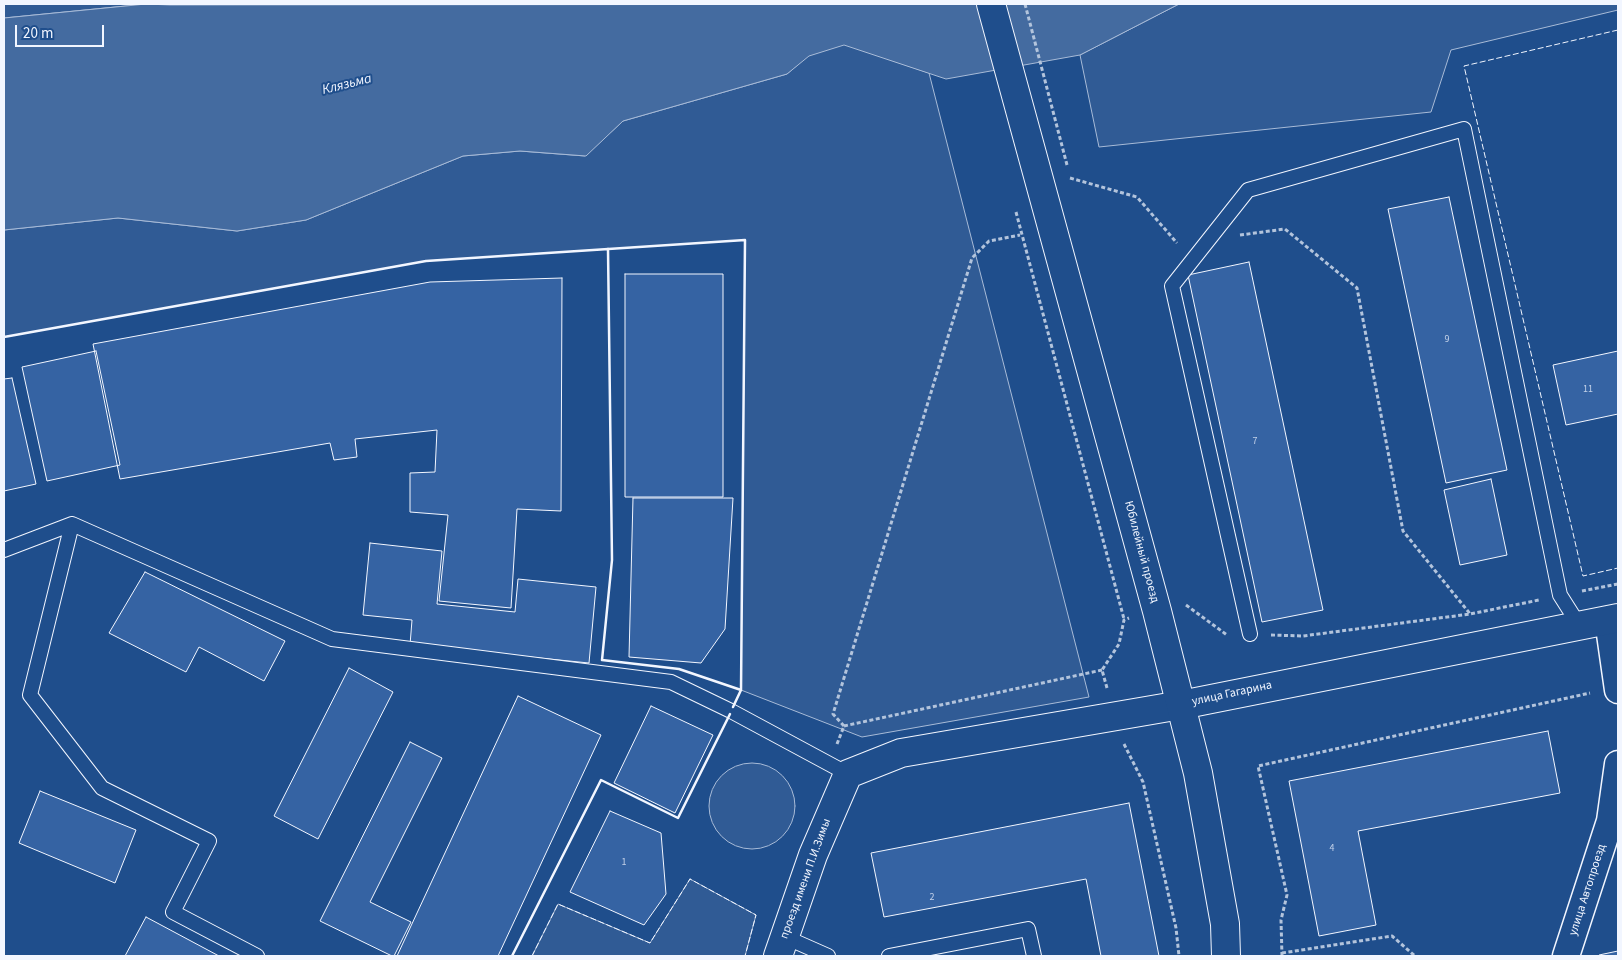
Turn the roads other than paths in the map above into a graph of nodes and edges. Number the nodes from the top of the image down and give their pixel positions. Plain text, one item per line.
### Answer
1 (991, 4) edge
2 (72, 524) junction
3 (4, 550) edge
4 (1613, 619) edge
5 (1579, 625) junction
6 (1250, 634) road end
7 (1618, 688) edge
8 (1181, 705) junction
9 (1618, 764) edge
10 (848, 774) junction
11 (781, 947) edge
12 (257, 956) edge
13 (828, 956) edge
14 (889, 956) edge
15 (1034, 956) edge
16 (1226, 956) edge
17 (1566, 956) edge

1 - 8 main road, Юбилейный проезд
2 - 3 lane
2 - 10 lane
2 - 12 lane
4 - 5 main road, улица Гагарина
4 - 7 street
5 - 6 lane
5 - 8 main road, улица Гагарина
8 - 10 main road, улица Гагарина
8 - 16 main road, Юбилейный проезд
9 - 17 street, улица Автопроезд
10 - 11 main road, проезд имени П.И.Зимы
11 - 13 lane
14 - 15 lane

